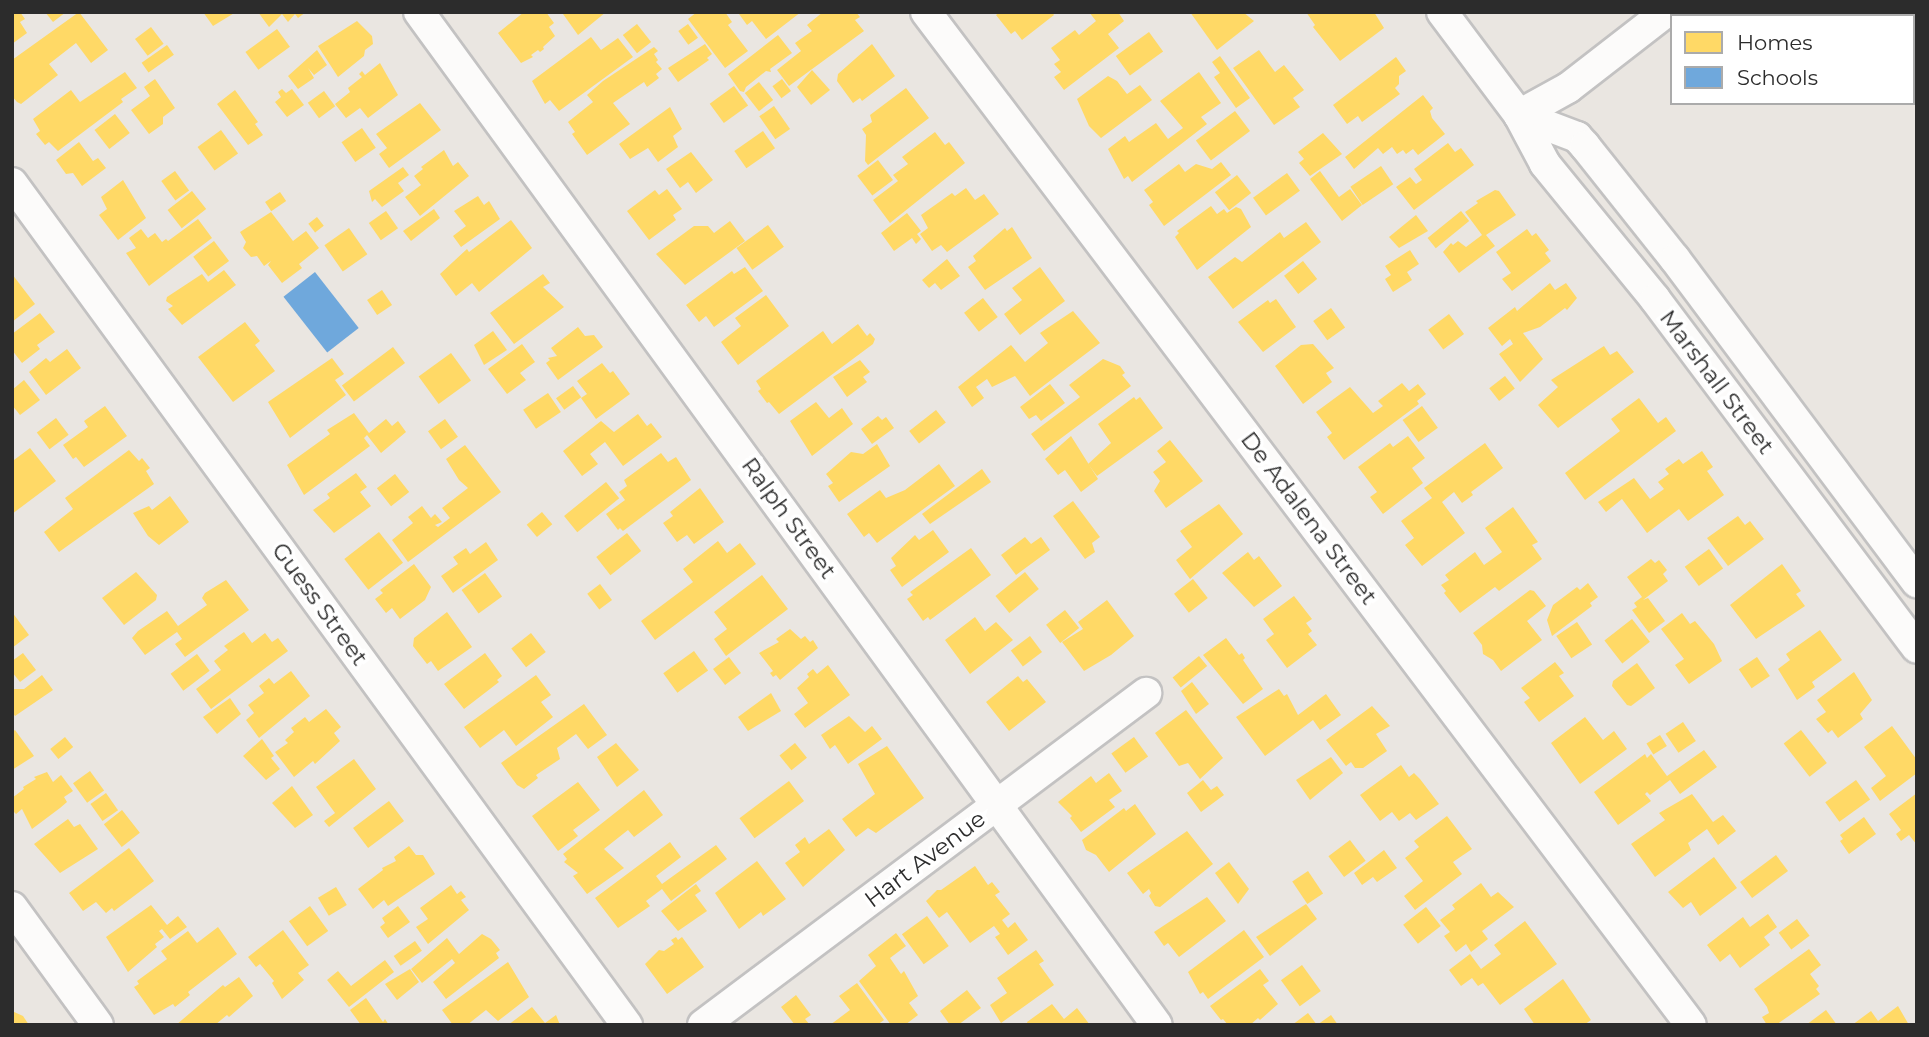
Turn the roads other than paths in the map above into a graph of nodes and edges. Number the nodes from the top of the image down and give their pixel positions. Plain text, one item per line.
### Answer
1 (419, 12) edge
2 (926, 12) edge
3 (1442, 12) edge
4 (1666, 12) edge
5 (1519, 115) junction
6 (12, 183) edge
7 (1917, 582) edge
8 (1917, 648) edge
9 (1146, 693) dead end
10 (997, 805) junction
11 (12, 907) edge
12 (99, 1025) edge
13 (627, 1025) edge
14 (704, 1025) edge
15 (1157, 1025) edge
16 (1690, 1025) edge

1 - 10 street, Ralph Street
2 - 16 street, De Adalena Street
3 - 5 street, Marshall Street
4 - 5 street
5 - 7 street, Marshall Street
5 - 8 street, Marshall Street
6 - 13 street, Guess Street
9 - 10 street, Hart Avenue
10 - 14 street, Hart Avenue
10 - 15 street, Ralph Street
11 - 12 street

